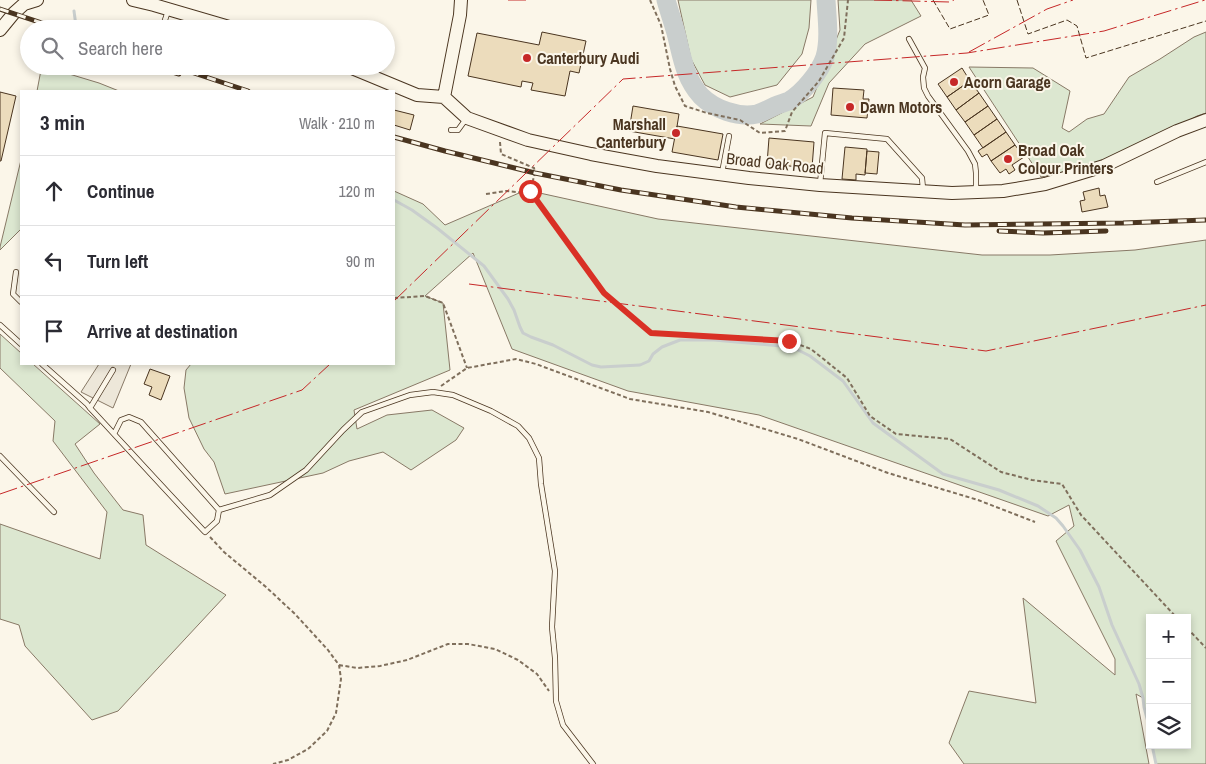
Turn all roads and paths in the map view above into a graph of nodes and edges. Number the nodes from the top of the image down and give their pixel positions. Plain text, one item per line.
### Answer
1 (37, 0) edge
2 (133, 0) edge
3 (462, 0) edge
4 (650, 0) edge
5 (848, 0) edge
6 (168, 9) junction
7 (165, 20) edge
8 (205, 20) edge
9 (0, 30) edge
10 (909, 39) dead end
11 (369, 75) edge
12 (444, 97) junction
13 (467, 118) junction
14 (1206, 120) edge
15 (451, 130) dead end
16 (498, 130) junction
17 (729, 136) dead end
18 (1206, 162) edge
19 (722, 174) junction
20 (1157, 182) dead end
21 (820, 185) junction
22 (530, 191) junction
23 (923, 191) junction
24 (976, 192) junction
25 (486, 194) dead end
26 (16, 272) dead end
27 (395, 298) edge
28 (20, 301) edge
29 (0, 325) edge
30 (20, 343) edge
31 (43, 365) edge
32 (467, 368) junction
33 (113, 370) dead end
34 (433, 392) junction
35 (90, 408) junction
36 (114, 434) junction
37 (0, 456) edge
38 (220, 510) junction
39 (54, 512) dead end
40 (1035, 522) dead end
41 (205, 532) junction
42 (1173, 614) edge
43 (1191, 632) edge
44 (1206, 648) edge
45 (339, 665) junction
46 (556, 701) junction
47 (273, 764) edge
48 (593, 764) edge

1 - 9 street
2 - 6 street
3 - 12 street
4 - 5 path
6 - 7 lane
6 - 8 street
10 - 24 lane
11 - 12 street
12 - 13 street, Broad Oak Road
13 - 15 lane
13 - 16 street, Broad Oak Road
14 - 24 street, Broad Oak Road
16 - 19 street, Broad Oak Road
16 - 22 path
17 - 19 lane
18 - 20 lane
19 - 21 street, Broad Oak Road
21 - 23 street, Broad Oak Road
21 - 23 lane
22 - 25 path
22 - 42 path
23 - 24 street, Broad Oak Road
26 - 28 lane
27 - 32 path
29 - 30 lane
31 - 35 lane
32 - 34 path
32 - 40 path
33 - 35 lane
34 - 38 lane
34 - 46 lane
35 - 36 lane
36 - 38 lane
36 - 41 lane
37 - 39 lane
38 - 41 lane
41 - 45 path
43 - 44 path
45 - 46 path
45 - 47 path
46 - 48 lane

